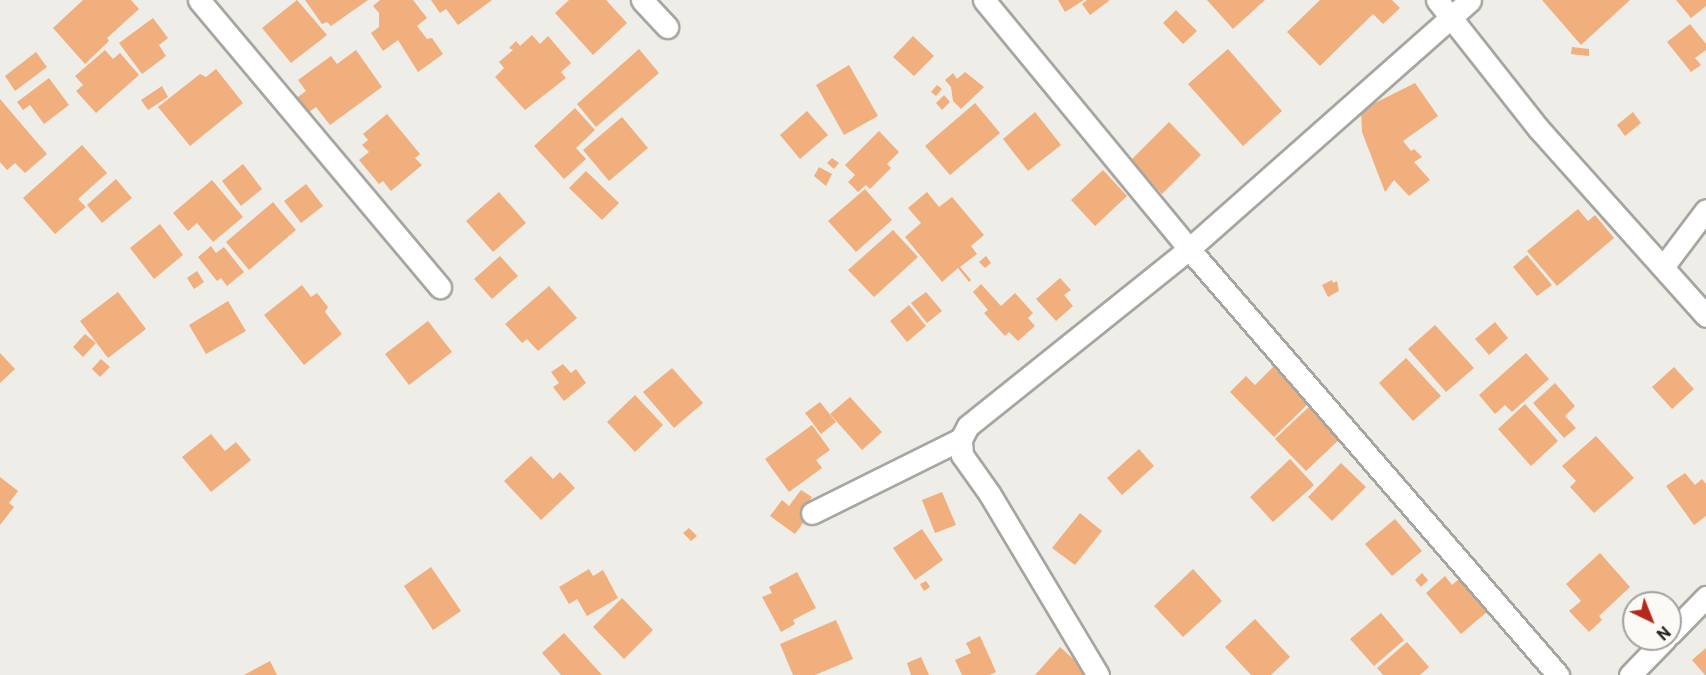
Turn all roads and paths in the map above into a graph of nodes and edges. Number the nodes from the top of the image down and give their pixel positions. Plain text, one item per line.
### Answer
1 (199, 0) edge
2 (642, 0) edge
3 (984, 0) edge
4 (1437, 0) edge
5 (1470, 0) edge
6 (1450, 17) junction
7 (667, 27) dead end
8 (1706, 210) edge
9 (1190, 249) junction
10 (1663, 267) junction
11 (440, 287) dead end
12 (1706, 316) edge
13 (962, 439) junction
14 (812, 513) dead end
15 (1706, 597) edge
16 (1682, 622) edge
17 (1653, 651) edge
18 (1098, 675) edge
19 (1558, 675) edge
20 (1630, 675) edge

1 - 11 street
2 - 7 street
3 - 9 street
4 - 6 street
5 - 6 street
6 - 9 street
6 - 10 street
8 - 10 street
9 - 13 street
9 - 19 street
10 - 12 street
13 - 14 street
13 - 18 street
15 - 16 street
17 - 20 street

